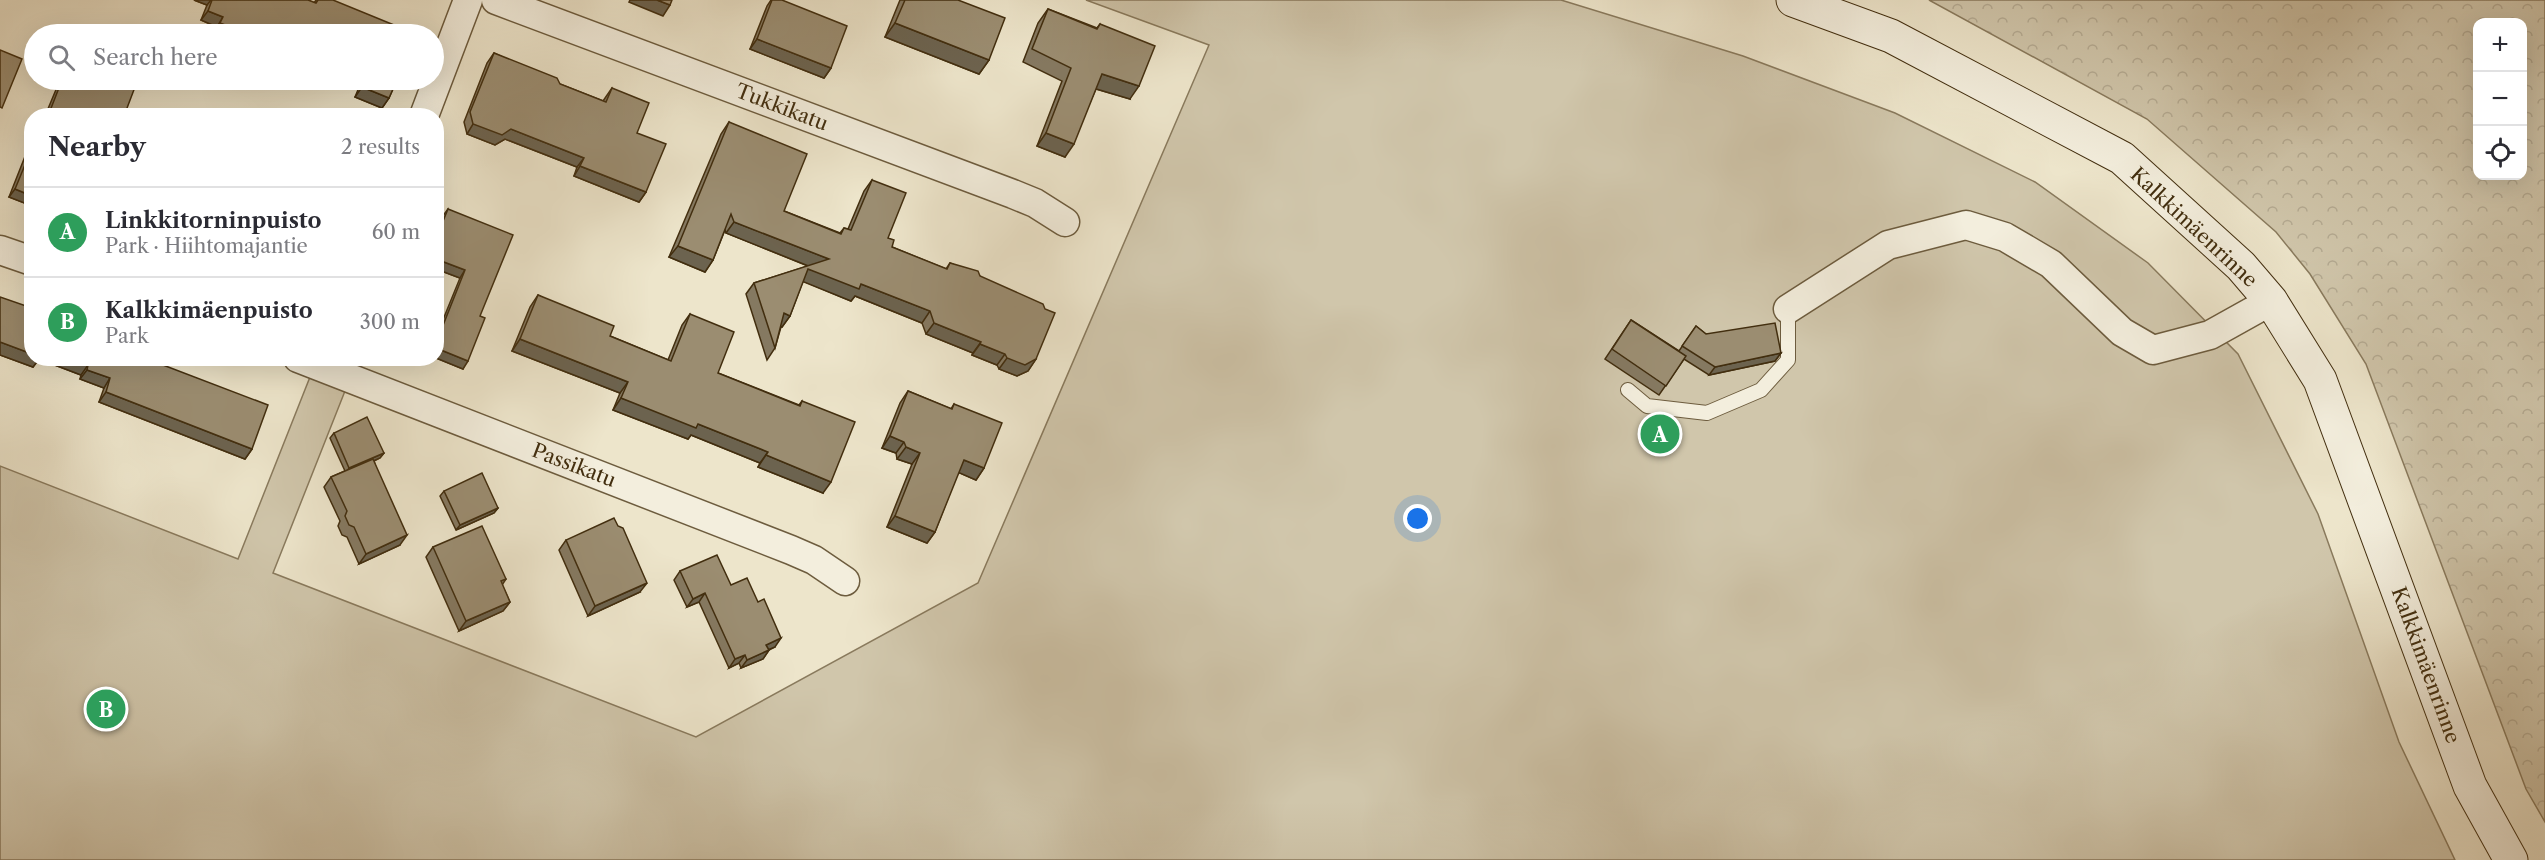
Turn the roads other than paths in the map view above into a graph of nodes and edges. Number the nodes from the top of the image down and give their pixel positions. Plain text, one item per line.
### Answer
1 (468, 0) edge
2 (496, 0) edge
3 (1793, 0) edge
4 (444, 63) edge
5 (434, 90) edge
6 (427, 108) edge
7 (1065, 222) dead end
8 (0, 250) edge
9 (24, 258) edge
10 (2271, 301) junction
11 (1788, 309) joint
12 (335, 366) edge
13 (1628, 390) dead end
14 (845, 581) dead end
15 (2511, 860) edge

1 - 4 street
2 - 7 street, Tukkikatu
3 - 10 street, Kalkkimäenrinne
5 - 6 street
8 - 9 street
10 - 11 street
10 - 15 street, Kalkkimäenrinne
11 - 13 lane
12 - 14 street, Passikatu

